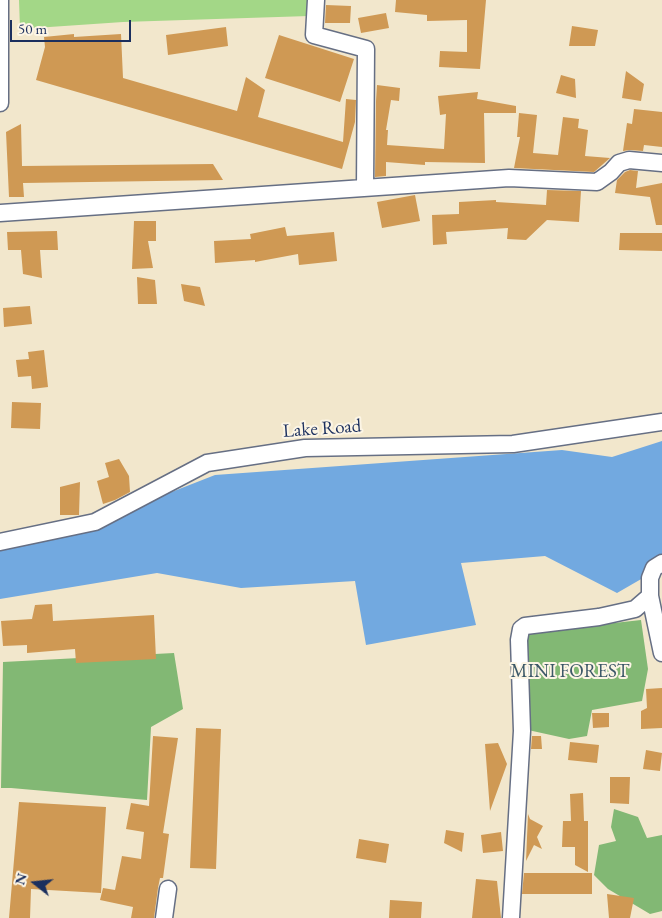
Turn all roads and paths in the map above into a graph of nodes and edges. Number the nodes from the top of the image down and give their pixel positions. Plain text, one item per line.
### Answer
1 (0, 0) edge
2 (316, 0) edge
3 (0, 31) edge
4 (0, 103) edge
5 (662, 163) edge
6 (366, 188) junction
7 (0, 213) edge
8 (662, 422) edge
9 (0, 542) edge
10 (662, 563) edge
11 (650, 596) junction
12 (662, 653) edge
13 (168, 889) dead end
14 (164, 918) edge
15 (511, 918) edge

1 - 3 street
2 - 6 street
3 - 4 street
5 - 6 street
6 - 7 street
8 - 9 street, Lake Road
10 - 11 street
11 - 12 street
11 - 15 street
13 - 14 street

